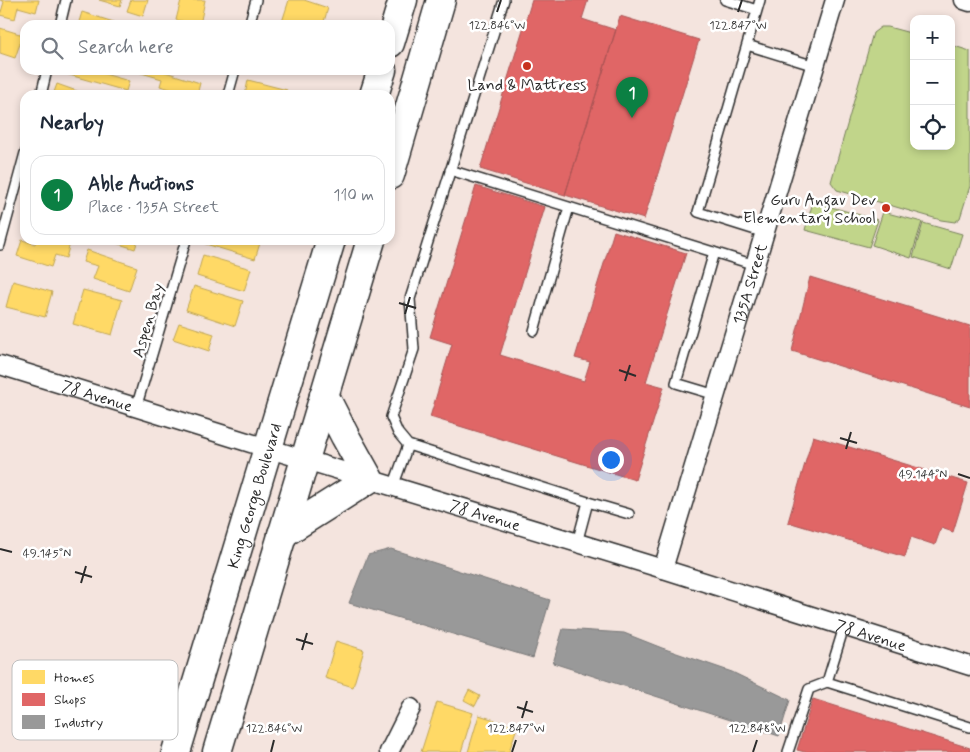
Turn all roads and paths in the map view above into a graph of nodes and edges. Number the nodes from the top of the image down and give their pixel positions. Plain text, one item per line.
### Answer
1 (66, 0) edge
2 (256, 0) edge
3 (403, 0) edge
4 (442, 0) edge
5 (504, 0) edge
6 (725, 0) edge
7 (760, 0) edge
8 (835, 0) edge
9 (964, 0) edge
10 (970, 2) edge
11 (757, 10) junction
12 (61, 20) edge
13 (250, 20) edge
14 (395, 26) edge
15 (747, 45) junction
16 (815, 66) junction
17 (47, 75) edge
18 (234, 75) edge
19 (380, 75) edge
20 (42, 90) edge
21 (230, 90) edge
22 (376, 90) edge
23 (395, 158) edge
24 (20, 170) edge
25 (450, 170) junction
26 (569, 207) junction
27 (764, 233) junction
28 (0, 244) edge
29 (185, 245) edge
30 (329, 245) edge
31 (369, 245) edge
32 (714, 252) junction
33 (755, 265) junction
34 (534, 331) dead end
35 (0, 365) edge
36 (324, 395) junction
37 (716, 396) junction
38 (136, 408) junction
39 (408, 445) junction
40 (268, 448) junction
41 (305, 460) junction
42 (381, 483) junction
43 (588, 502) junction
44 (628, 514) dead end
45 (282, 534) junction
46 (577, 543) junction
47 (663, 569) junction
48 (844, 627) junction
49 (970, 666) edge
50 (827, 682) junction
51 (411, 708) dead end
52 (970, 727) edge
53 (176, 752) edge
54 (217, 752) edge
55 (389, 752) edge
56 (788, 752) edge

1 - 12 lane
2 - 13 lane
3 - 14 main road
4 - 23 main road
5 - 25 lane
6 - 11 lane
7 - 11 lane
8 - 16 street, 135A Street
9 - 10 street
11 - 15 lane
15 - 16 lane
15 - 27 lane
16 - 27 street, 135A Street
17 - 20 lane
18 - 21 lane
19 - 22 main road
24 - 28 lane
25 - 26 lane
25 - 39 lane
26 - 32 lane
26 - 34 lane
27 - 33 street, 135A Street
29 - 38 lane, Aspen Bay
30 - 40 main road, King George Boulevard
31 - 36 main road
32 - 33 lane
32 - 37 lane
33 - 37 street, 135A Street
35 - 38 street, 78 Avenue
36 - 41 main road
36 - 42 main road
37 - 47 street, 135A Street
38 - 40 street, 78 Avenue
39 - 42 lane
39 - 43 lane
40 - 41 street, 78 Avenue
40 - 53 main road, King George Boulevard
41 - 42 street, 78 Avenue
41 - 45 main road
42 - 45 main road
42 - 46 street, 78 Avenue
43 - 44 lane
43 - 46 lane
45 - 54 main road
46 - 47 street, 78 Avenue
47 - 48 street, 78 Avenue
48 - 49 street, 78 Avenue
48 - 50 lane
50 - 52 lane
50 - 56 lane
51 - 55 street

